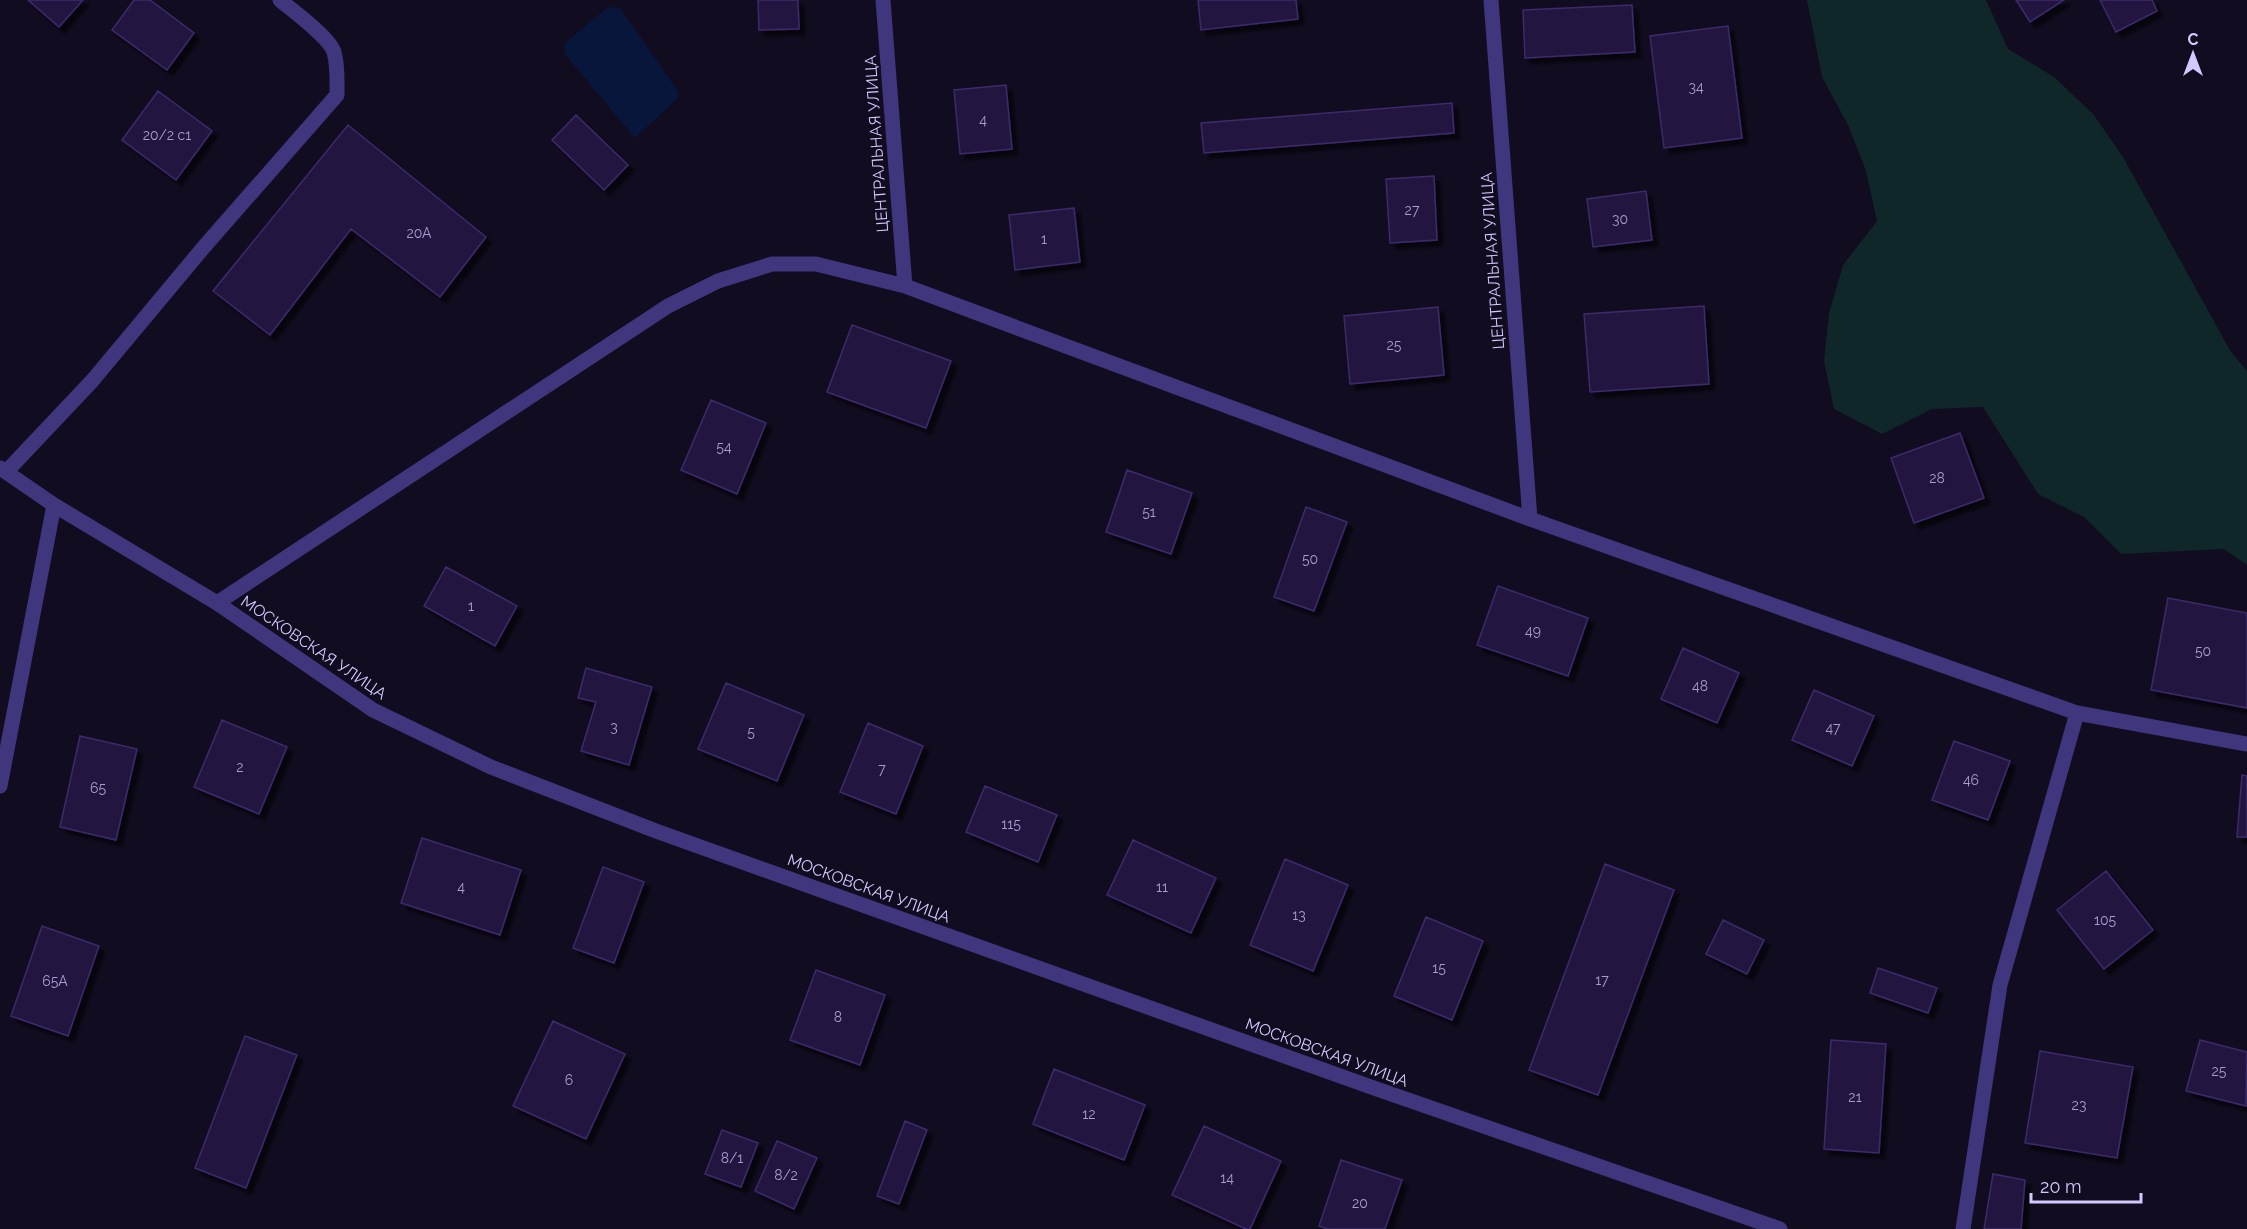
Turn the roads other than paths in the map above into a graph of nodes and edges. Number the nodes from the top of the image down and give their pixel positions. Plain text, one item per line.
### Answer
1 (280, 0) edge
2 (883, 0) edge
3 (1491, 0) edge
4 (905, 286) junction
5 (3, 470) edge
6 (54, 505) junction
7 (1530, 519) junction
8 (217, 603) junction
9 (2077, 714) junction
10 (2247, 744) edge
11 (0, 786) edge
12 (1780, 1229) edge
13 (1962, 1229) edge

1 - 5 street
2 - 4 street, ЦЕНТРАЛЬНАЯ УЛИЦА
3 - 7 street, ЦЕНТРАЛЬНАЯ УЛИЦА
4 - 7 street
4 - 8 street
5 - 6 street, МОСКОВСКАЯ УЛИЦА
6 - 8 street, МОСКОВСКАЯ УЛИЦА
6 - 11 street
7 - 9 street
8 - 12 street, МОСКОВСКАЯ УЛИЦА
9 - 10 street
9 - 13 street

